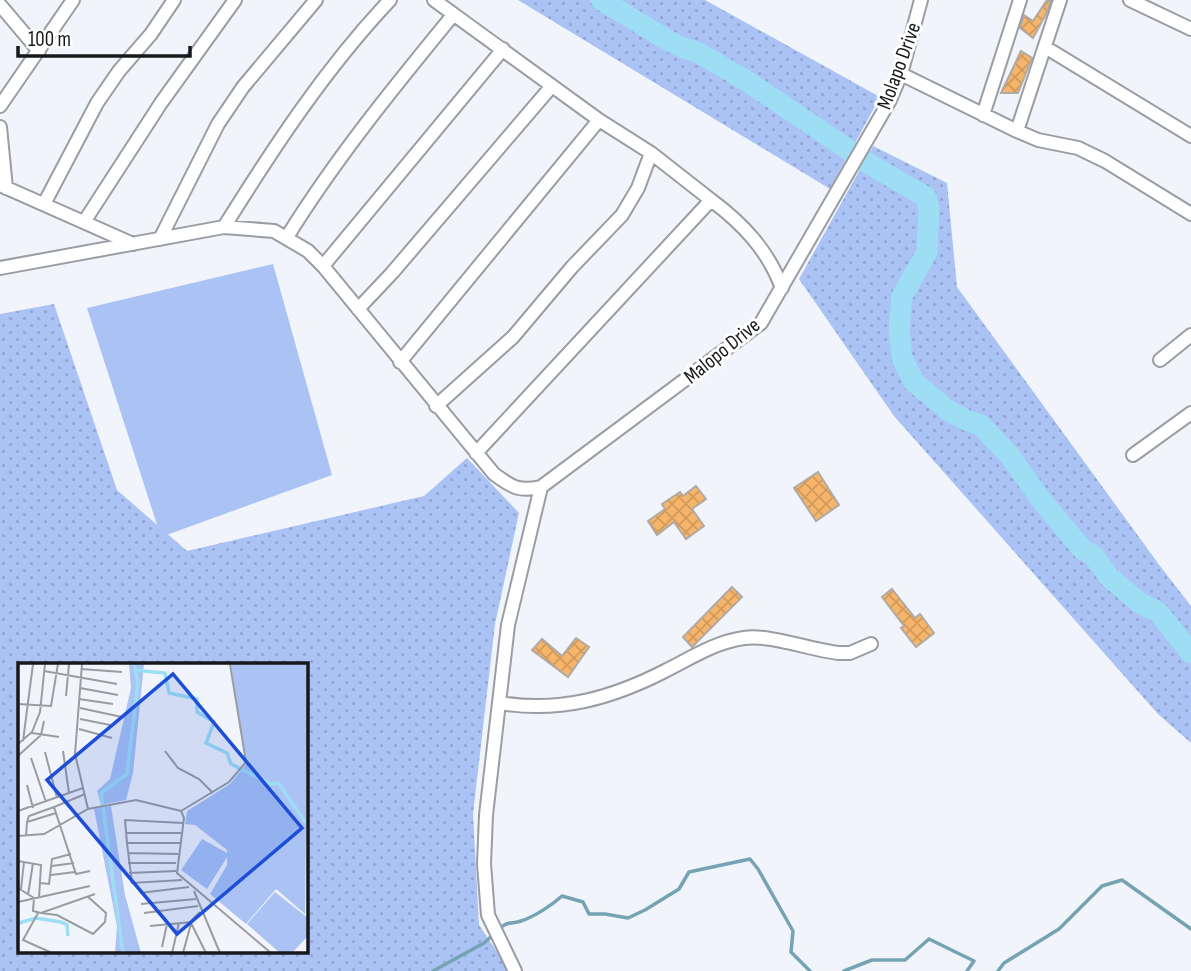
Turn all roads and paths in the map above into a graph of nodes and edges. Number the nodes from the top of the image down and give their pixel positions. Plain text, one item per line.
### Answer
1 (74, 0) edge
2 (174, 0) edge
3 (235, 0) edge
4 (316, 0) edge
5 (390, 0) edge
6 (434, 0) edge
7 (921, 0) edge
8 (1020, 0) edge
9 (1060, 0) edge
10 (1130, 0) edge
11 (0, 5) edge
12 (453, 15) junction
13 (1191, 29) edge
14 (1045, 47) junction
15 (503, 49) junction
16 (38, 51) junction
17 (901, 74) junction
18 (551, 87) junction
19 (0, 106) edge
20 (983, 115) junction
21 (599, 120) junction
22 (0, 127) edge
23 (873, 131) joint
24 (1017, 131) junction
25 (1191, 135) edge
26 (651, 153) junction
27 (3, 186) edge
28 (711, 200) junction
29 (44, 204) junction
30 (1191, 214) edge
31 (84, 222) junction
32 (225, 227) junction
33 (288, 237) junction
34 (160, 239) junction
35 (133, 244) junction
36 (323, 266) junction
37 (0, 268) edge
38 (782, 288) junction
39 (358, 309) junction
40 (1191, 335) edge
41 (1160, 360) dead end
42 (400, 362) junction
43 (436, 407) junction
44 (1191, 413) edge
45 (476, 453) junction
46 (1133, 455) dead end
47 (541, 487) junction
48 (871, 644) dead end
49 (500, 703) junction
50 (515, 971) edge

1 - 16 street
2 - 29 street
3 - 31 street
4 - 34 street
5 - 32 street
6 - 12 street
7 - 17 street, Molapo Drive
8 - 20 street
9 - 14 street
10 - 13 street
11 - 16 street
12 - 15 street
12 - 33 street
14 - 24 street
14 - 25 street
15 - 18 street
15 - 36 street
16 - 19 street
17 - 20 street
17 - 23 street, Molapo Drive
18 - 21 street
18 - 39 street
20 - 24 street
21 - 26 street
21 - 42 street
22 - 27 street
23 - 38 street, Malopo Drive
24 - 30 street
26 - 28 street
26 - 43 street
27 - 29 street
28 - 38 street
28 - 45 street
29 - 31 street
31 - 35 street
32 - 33 street
32 - 34 street
33 - 36 street
34 - 35 street
35 - 37 street
36 - 39 street
38 - 47 street, Malopo Drive
39 - 42 street
40 - 41 street
42 - 43 street
43 - 45 street
44 - 46 street
45 - 47 street
47 - 49 street
48 - 49 street
49 - 50 street

